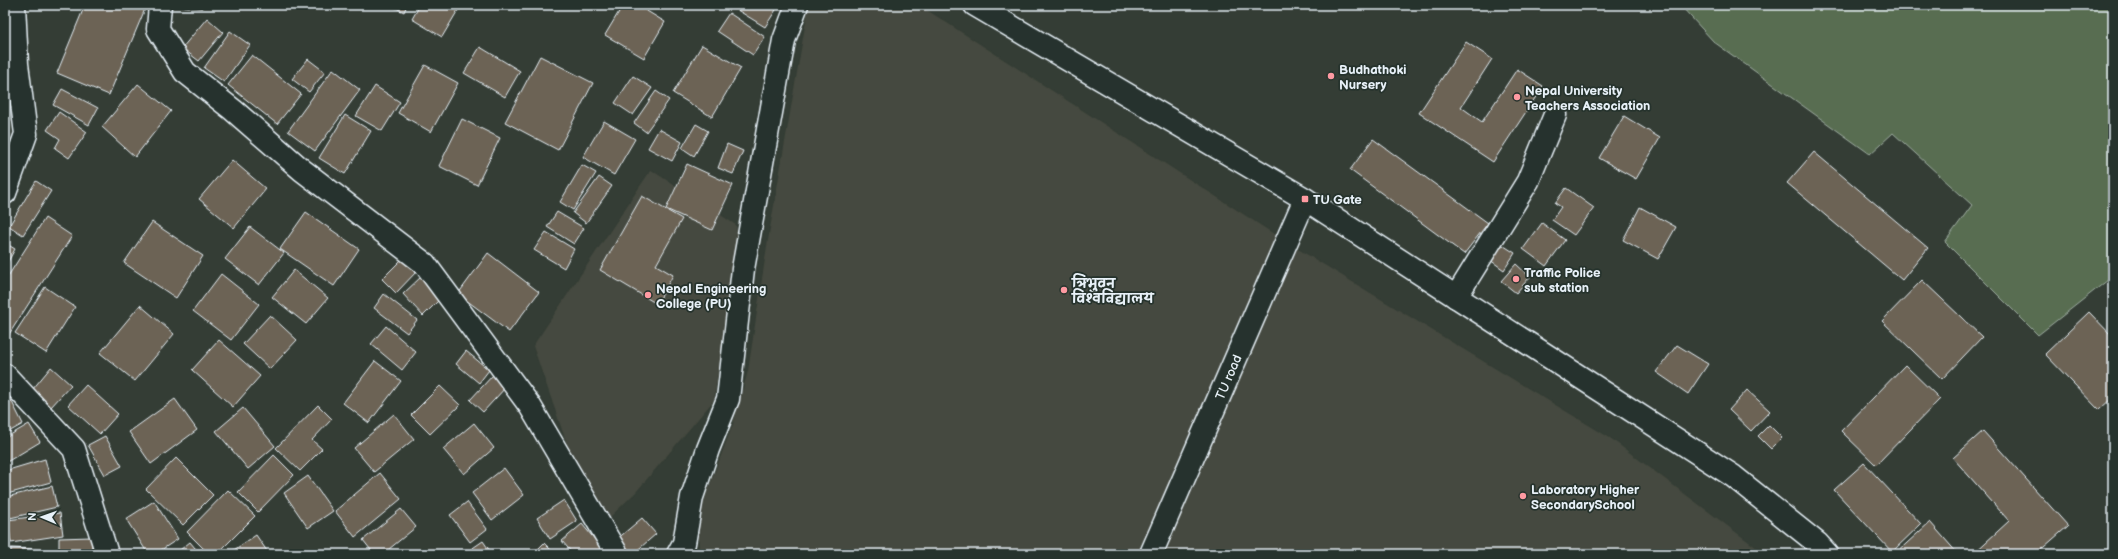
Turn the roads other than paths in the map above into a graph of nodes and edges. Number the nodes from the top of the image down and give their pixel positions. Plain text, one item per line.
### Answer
1 (14, 5) edge
2 (160, 5) edge
3 (797, 5) edge
4 (975, 5) edge
5 (1555, 115) dead end
6 (5, 193) edge
7 (1305, 199) junction
8 (1456, 297) junction
9 (5, 375) edge
10 (107, 554) edge
11 (617, 554) edge
12 (678, 554) edge
13 (1151, 554) edge
14 (1827, 554) edge

1 - 6 street
2 - 11 street
3 - 12 street
4 - 7 street
5 - 8 street
7 - 8 street
7 - 13 street, TU road
8 - 14 street
9 - 10 street

